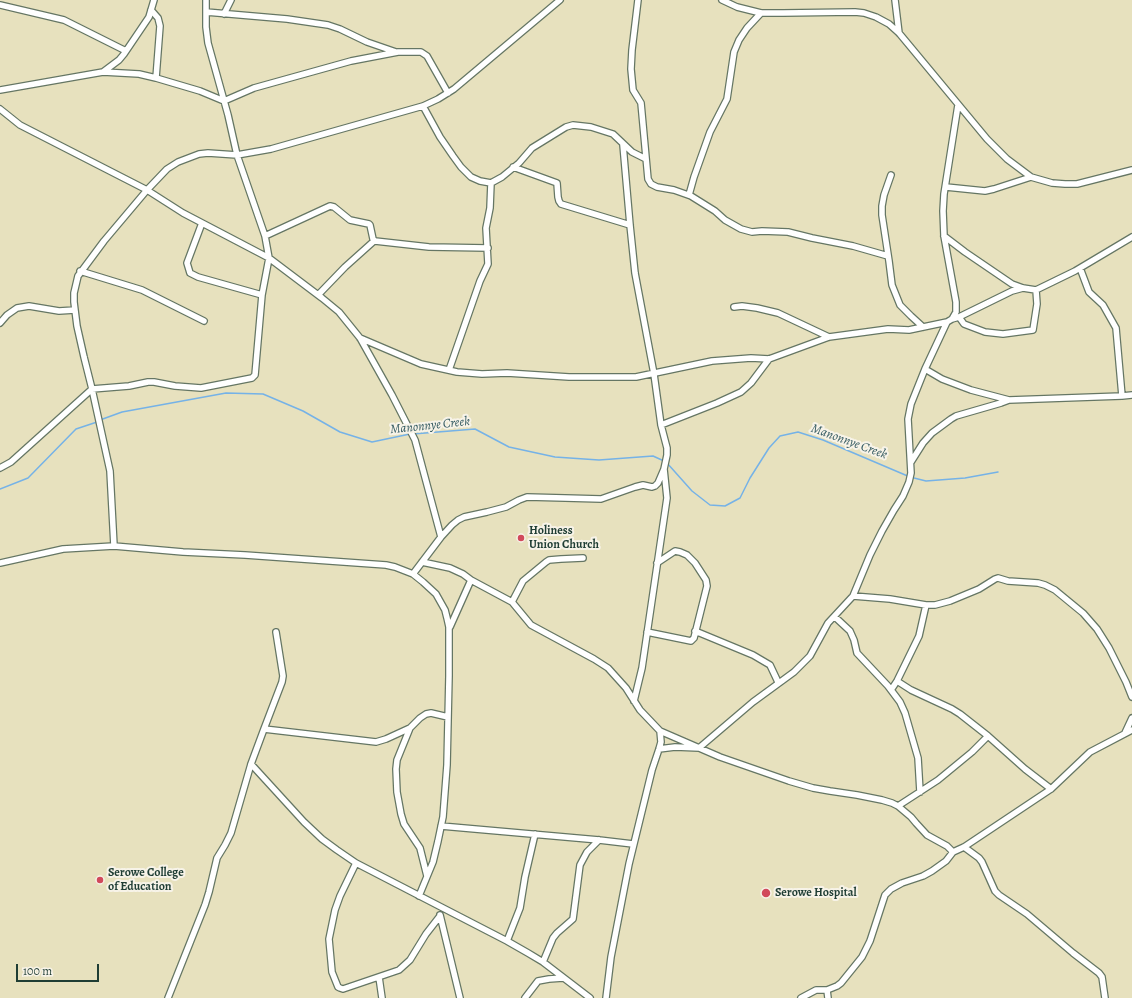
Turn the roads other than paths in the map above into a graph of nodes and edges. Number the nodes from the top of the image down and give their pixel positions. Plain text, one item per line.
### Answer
1 (154, 0) edge
2 (206, 0) edge
3 (231, 0) edge
4 (560, 0) edge
5 (638, 0) edge
6 (722, 0) edge
7 (895, 0) edge
8 (0, 5) edge
9 (151, 10) junction
10 (206, 12) junction
11 (761, 13) junction
12 (224, 14) junction
13 (899, 33) junction
14 (126, 51) junction
15 (398, 52) junction
16 (103, 72) junction
17 (156, 78) junction
18 (0, 90) edge
19 (448, 93) junction
20 (224, 101) junction
21 (958, 105) junction
22 (423, 106) junction
23 (0, 109) edge
24 (623, 145) junction
25 (237, 154) junction
26 (646, 159) junction
27 (513, 167) junction
28 (1132, 170) edge
29 (891, 175) dead end
30 (1031, 177) junction
31 (491, 183) junction
32 (946, 187) junction
33 (147, 190) junction
34 (689, 196) junction
35 (202, 223) junction
36 (630, 226) junction
37 (265, 236) junction
38 (944, 236) junction
39 (1132, 236) edge
40 (374, 241) junction
41 (488, 248) junction
42 (888, 256) junction
43 (269, 258) junction
44 (1080, 268) junction
45 (80, 271) junction
46 (1024, 288) junction
47 (1036, 290) junction
48 (262, 295) junction
49 (318, 295) junction
50 (734, 307) dead end
51 (75, 310) junction
52 (959, 317) junction
53 (204, 321) dead end
54 (950, 321) junction
55 (0, 323) edge
56 (924, 327) junction
57 (829, 337) junction
58 (360, 338) junction
59 (769, 360) junction
60 (449, 370) junction
61 (925, 370) junction
62 (654, 374) junction
63 (92, 390) junction
64 (1132, 394) edge
65 (1122, 396) junction
66 (1009, 400) junction
67 (661, 425) junction
68 (911, 463) junction
69 (0, 468) edge
70 (664, 469) junction
71 (441, 537) junction
72 (114, 546) junction
73 (583, 558) dead end
74 (422, 562) junction
75 (657, 562) junction
76 (0, 563) edge
77 (413, 574) junction
78 (471, 580) junction
79 (853, 596) junction
80 (512, 602) junction
81 (926, 605) junction
82 (835, 617) junction
83 (449, 627) junction
84 (695, 631) junction
85 (276, 632) dead end
86 (647, 632) junction
87 (897, 681) junction
88 (778, 682) junction
89 (891, 690) junction
90 (1132, 697) edge
91 (634, 701) junction
92 (448, 718) junction
93 (1132, 718) edge
94 (410, 728) junction
95 (264, 729) junction
96 (1132, 730) edge
97 (660, 731) junction
98 (1125, 733) junction
99 (988, 736) junction
100 (699, 748) junction
101 (660, 749) junction
102 (252, 764) junction
103 (1051, 789) junction
104 (920, 792) junction
105 (898, 806) junction
106 (441, 826) junction
107 (535, 834) junction
108 (599, 840) junction
109 (633, 844) junction
110 (964, 847) junction
111 (953, 852) junction
112 (356, 863) junction
113 (427, 876) junction
114 (419, 896) junction
115 (443, 908) junction
116 (440, 916) junction
117 (508, 941) junction
118 (543, 962) junction
119 (379, 977) junction
120 (563, 978) junction
121 (827, 990) junction
122 (168, 998) edge
123 (382, 998) edge
124 (460, 998) edge
125 (525, 998) edge
126 (590, 998) edge
127 (606, 998) edge
128 (801, 998) edge
129 (828, 998) edge
130 (1105, 998) edge

1 - 9 street
2 - 10 street
3 - 12 street
4 - 19 street
5 - 26 street
6 - 11 street
7 - 13 street
8 - 14 street
9 - 14 street
9 - 17 street
10 - 12 street
10 - 20 street
11 - 13 street
11 - 34 street
12 - 15 street
13 - 21 street
14 - 16 street
15 - 19 street
15 - 20 street
16 - 17 street
16 - 18 street
17 - 20 street
19 - 22 street
20 - 25 street
21 - 30 street
21 - 32 street
22 - 25 street
22 - 31 street
23 - 33 street
24 - 26 street
24 - 27 street
24 - 36 street
25 - 33 street
25 - 37 street
26 - 34 street
27 - 31 street
27 - 36 street
28 - 30 street
29 - 42 street
30 - 32 street
31 - 41 street
32 - 38 street
33 - 35 street
33 - 45 street
34 - 42 street
35 - 43 street
35 - 48 street
36 - 62 street
37 - 40 street
37 - 43 street
38 - 46 street
38 - 54 street
39 - 44 street
40 - 41 street
40 - 49 street
41 - 60 street
42 - 56 street
43 - 48 street
43 - 49 street
44 - 47 street
44 - 65 street
45 - 51 street
45 - 53 street
46 - 47 street
46 - 52 street
47 - 52 street
48 - 63 street
49 - 58 street
50 - 57 street
51 - 55 street
51 - 63 street
52 - 54 street
54 - 56 street
54 - 61 street
56 - 57 street
57 - 59 street
58 - 60 street
58 - 71 street
59 - 62 street
59 - 67 street
60 - 62 street
61 - 66 street
61 - 68 street
62 - 67 street
63 - 69 street
63 - 72 street
64 - 65 street
65 - 66 street
66 - 68 street
67 - 70 street
68 - 79 street
70 - 71 street
70 - 75 street
71 - 74 street
72 - 76 street
72 - 77 street
73 - 80 street
74 - 77 street
74 - 78 street
75 - 84 street
75 - 86 street
77 - 83 street
78 - 80 street
78 - 83 street
79 - 81 street
79 - 82 street
80 - 91 street
81 - 87 street
81 - 90 street
82 - 88 street
82 - 89 street
83 - 92 street
84 - 86 street
84 - 88 street
85 - 95 street
86 - 91 street
87 - 89 street
87 - 99 street
88 - 100 street
89 - 104 street
91 - 97 street
92 - 94 street
92 - 106 street
93 - 98 street
94 - 95 street
94 - 113 street
95 - 102 street
96 - 98 street
97 - 100 street
97 - 101 street
98 - 103 street
99 - 103 street
99 - 104 street
100 - 101 street
100 - 105 street
101 - 109 street
102 - 112 street
102 - 122 street
103 - 110 street
104 - 105 street
105 - 111 street
106 - 107 street
106 - 113 street
107 - 108 street
107 - 117 street
108 - 109 street
108 - 118 street
109 - 127 street
110 - 111 street
110 - 130 street
111 - 121 street
112 - 114 street
112 - 119 street
113 - 114 street
114 - 115 street
115 - 116 street
115 - 117 street
116 - 119 street
116 - 124 street
117 - 118 street
118 - 120 street
119 - 123 street
120 - 125 street
120 - 126 street
121 - 128 street
121 - 129 street

